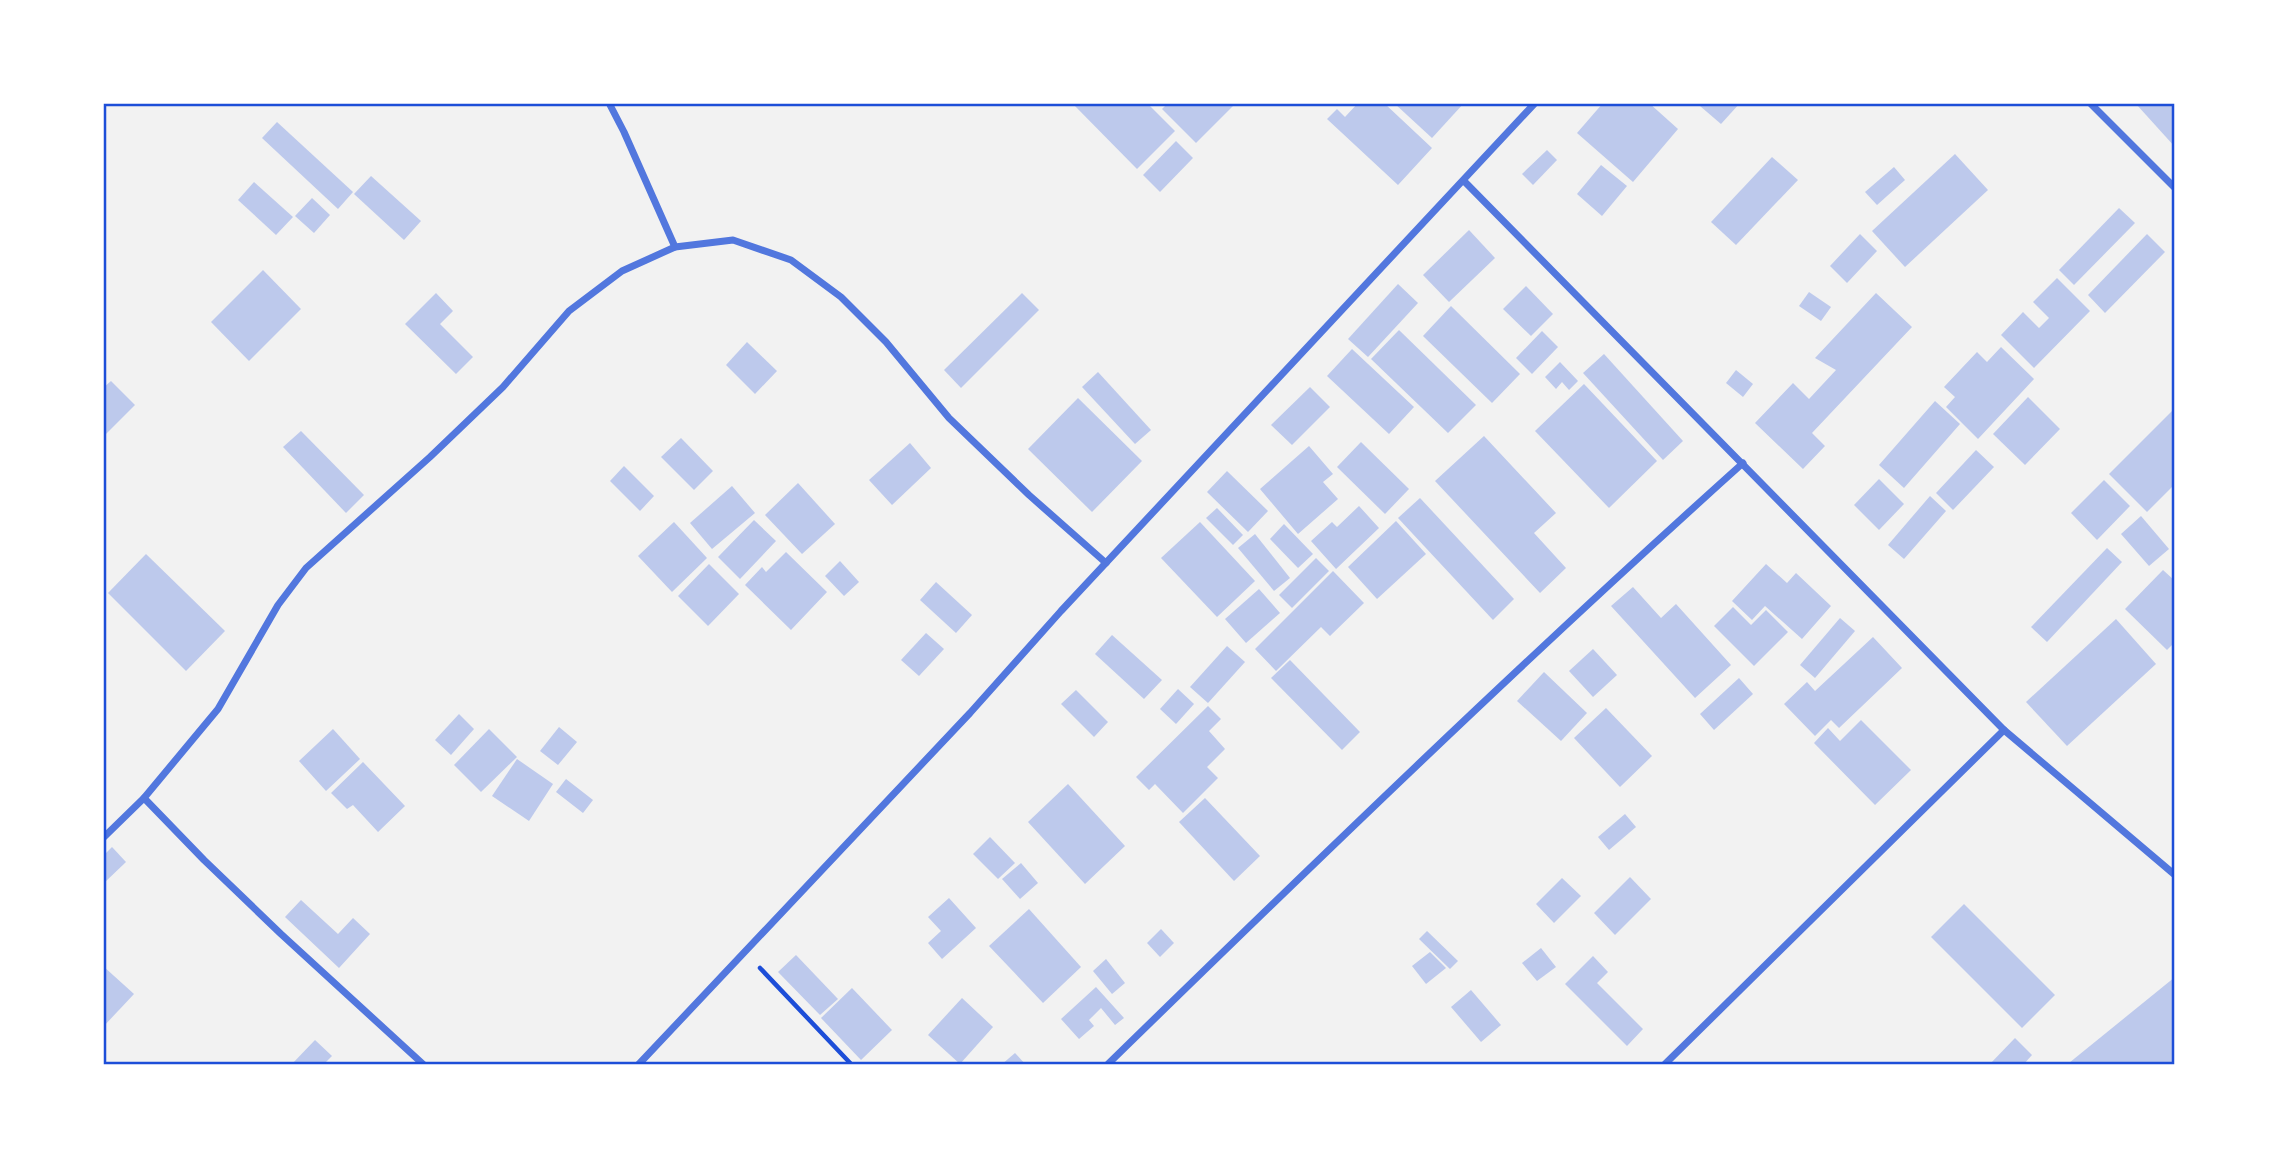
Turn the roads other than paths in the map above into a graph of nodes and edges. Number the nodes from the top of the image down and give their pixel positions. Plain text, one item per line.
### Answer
1 (609, 103) edge
2 (1535, 103) edge
3 (2090, 103) edge
4 (1464, 181) junction
5 (2175, 188) edge
6 (675, 247) junction
7 (1743, 463) junction
8 (1106, 563) junction
9 (2004, 730) junction
10 (144, 798) junction
11 (103, 838) edge
12 (2175, 874) edge
13 (424, 1065) edge
14 (638, 1065) edge
15 (1107, 1065) edge
16 (1664, 1065) edge

1 - 6 street
2 - 4 street
3 - 5 street
4 - 7 street
4 - 8 street
6 - 8 street
6 - 10 street
7 - 9 street
7 - 15 street
8 - 14 street
9 - 12 street
9 - 16 street
10 - 11 street
10 - 13 street

